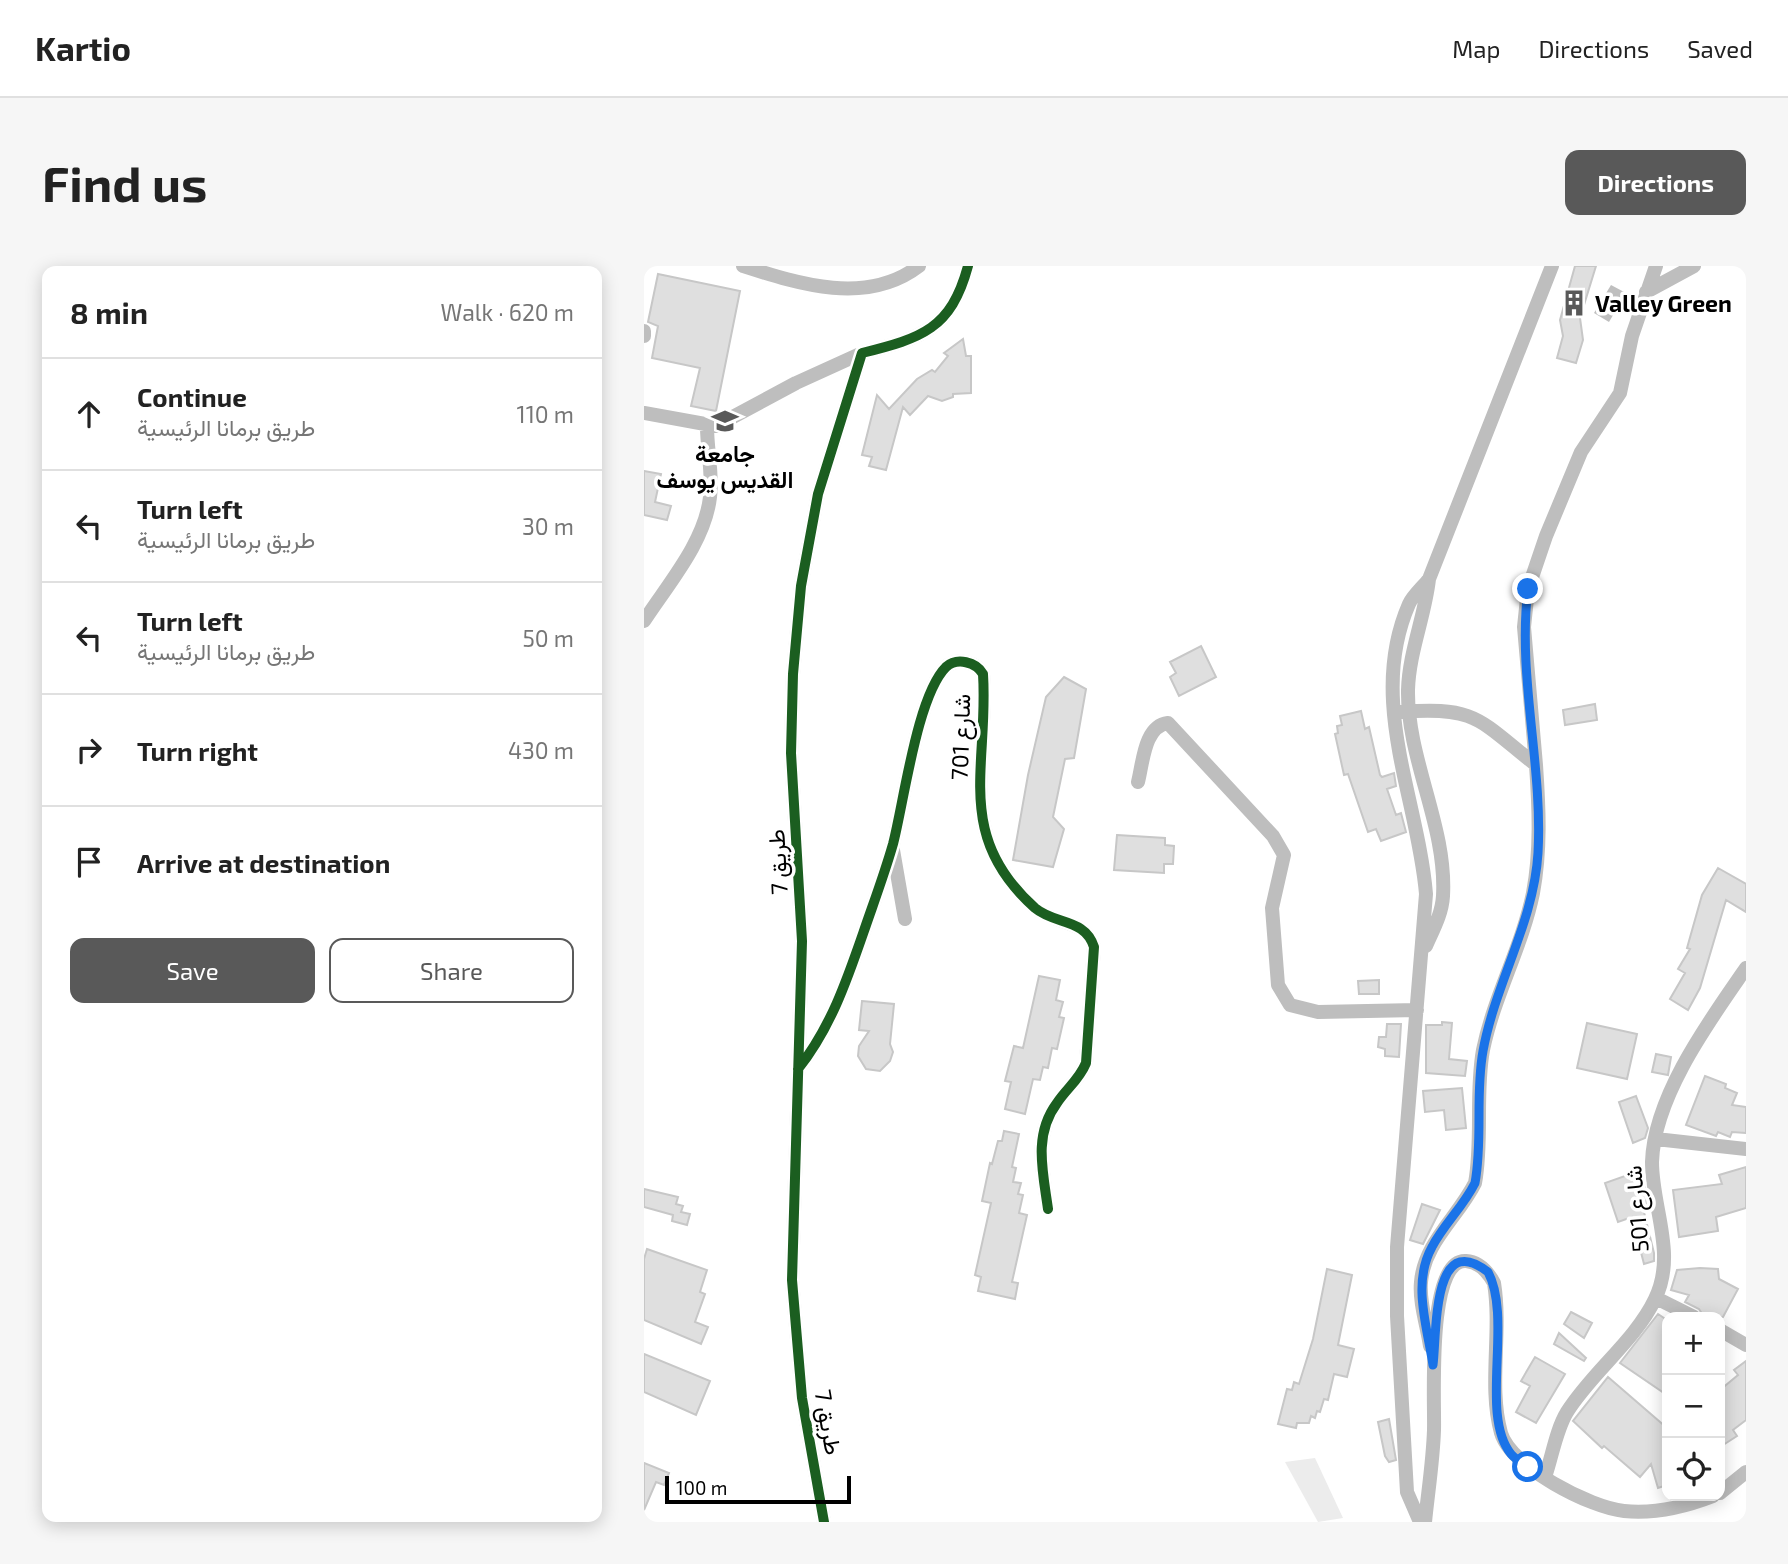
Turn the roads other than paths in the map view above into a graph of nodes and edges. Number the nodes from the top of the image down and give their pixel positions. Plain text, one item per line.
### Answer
1 (743, 266) edge
2 (919, 266) edge
3 (968, 266) edge
4 (1552, 266) edge
5 (1656, 266) edge
6 (1694, 266) edge
7 (1646, 292) junction
8 (644, 331) edge
9 (644, 336) edge
10 (862, 353) junction
11 (644, 413) edge
12 (707, 426) junction
13 (1429, 579) junction
14 (644, 621) edge
15 (1410, 711) junction
16 (1393, 712) junction
17 (1536, 765) junction
18 (1138, 782) dead end
19 (892, 846) junction
20 (905, 919) dead end
21 (1423, 953) junction
22 (1746, 968) edge
23 (1417, 1010) junction
24 (798, 1069) junction
25 (1656, 1139) junction
26 (1746, 1149) edge
27 (1048, 1209) dead end
28 (1656, 1298) junction
29 (1684, 1312) edge
30 (1725, 1334) edge
31 (1746, 1345) edge
32 (1433, 1365) junction
33 (1746, 1472) edge
34 (1545, 1477) junction
35 (1725, 1489) edge
36 (1700, 1501) edge
37 (824, 1522) edge
38 (1423, 1522) edge

1 - 2 street
3 - 10 street
4 - 13 street
5 - 7 street
6 - 7 street
7 - 17 street
8 - 9 street
10 - 12 street
10 - 24 street, طريق 7
11 - 12 street
12 - 14 street
13 - 15 street
13 - 16 street
15 - 16 street
15 - 17 street
15 - 21 street
16 - 21 street
17 - 32 street
18 - 23 street
19 - 20 street
19 - 24 street, شارع 701
19 - 27 street, شارع 701
21 - 23 street
22 - 25 street, شارع 501
23 - 38 street
24 - 37 street, طريق 7
25 - 26 street
25 - 28 street, شارع 501
28 - 29 street
28 - 34 street, شارع 501
30 - 31 street
32 - 34 street
32 - 38 street
33 - 35 street
34 - 36 street

